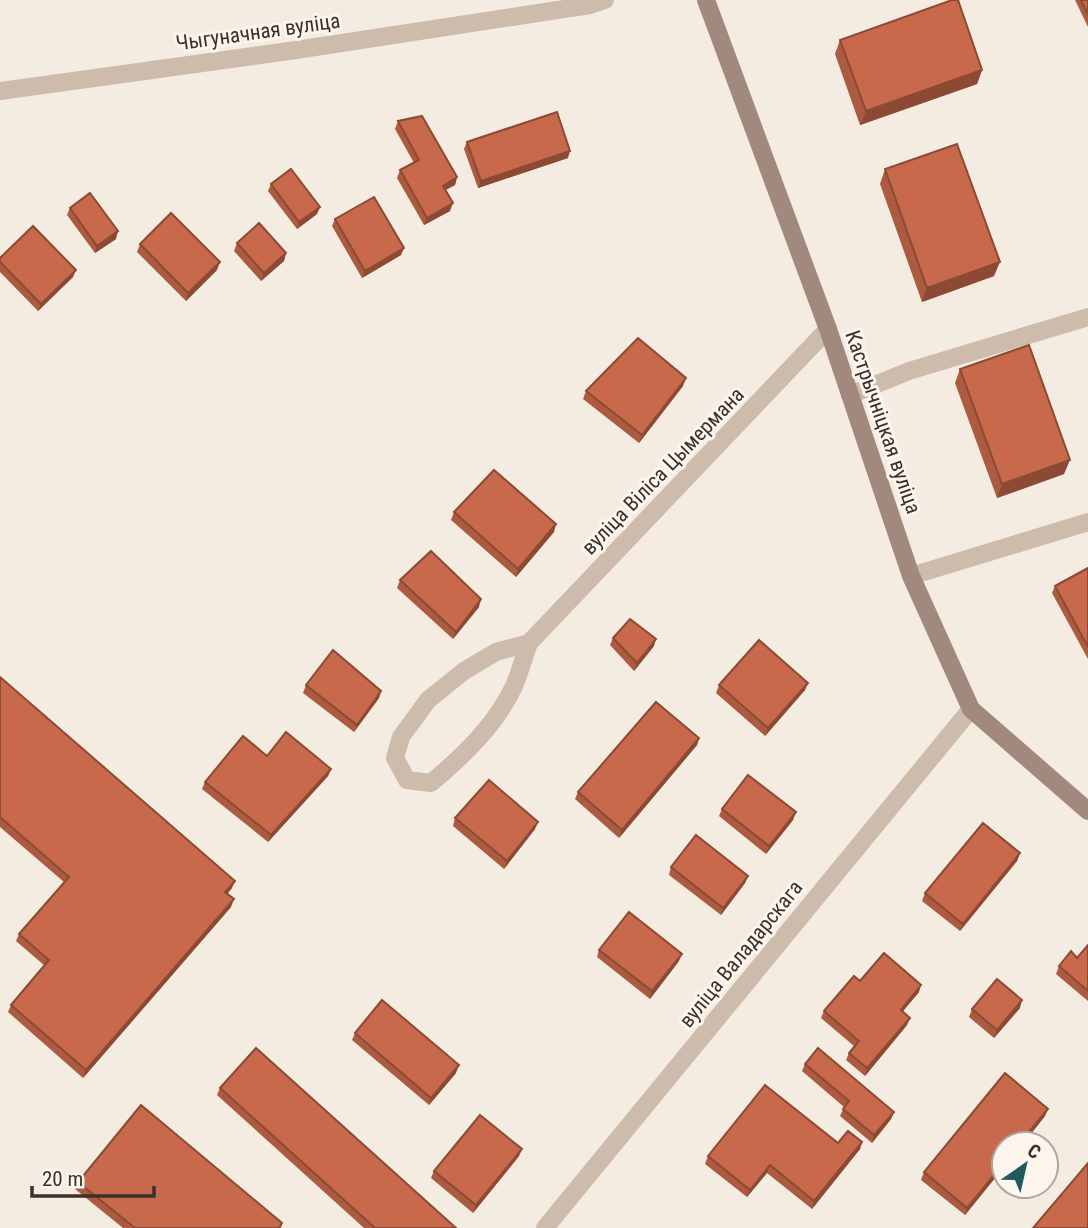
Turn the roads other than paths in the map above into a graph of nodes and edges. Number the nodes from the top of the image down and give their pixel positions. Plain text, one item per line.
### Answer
1 (605, 0) edge
2 (706, 0) edge
3 (0, 91) edge
4 (1088, 317) edge
5 (828, 330) junction
6 (850, 395) junction
7 (1088, 522) edge
8 (911, 576) junction
9 (529, 643) junction
10 (971, 709) junction
11 (1088, 811) edge
12 (545, 1228) edge

1 - 3 street, Чыгуначная вуліца
2 - 5 main road, Кастрычніцкая вуліца
4 - 6 street
5 - 6 main road, Кастрычніцкая вуліца
5 - 9 street, вуліца Віліса Цымермана
6 - 8 main road, Кастрычніцкая вуліца
7 - 8 street
8 - 10 main road, Кастрычніцкая вуліца
9 - 9 street
10 - 11 main road, Кастрычніцкая вуліца
10 - 12 street, вуліца Валадарскага

